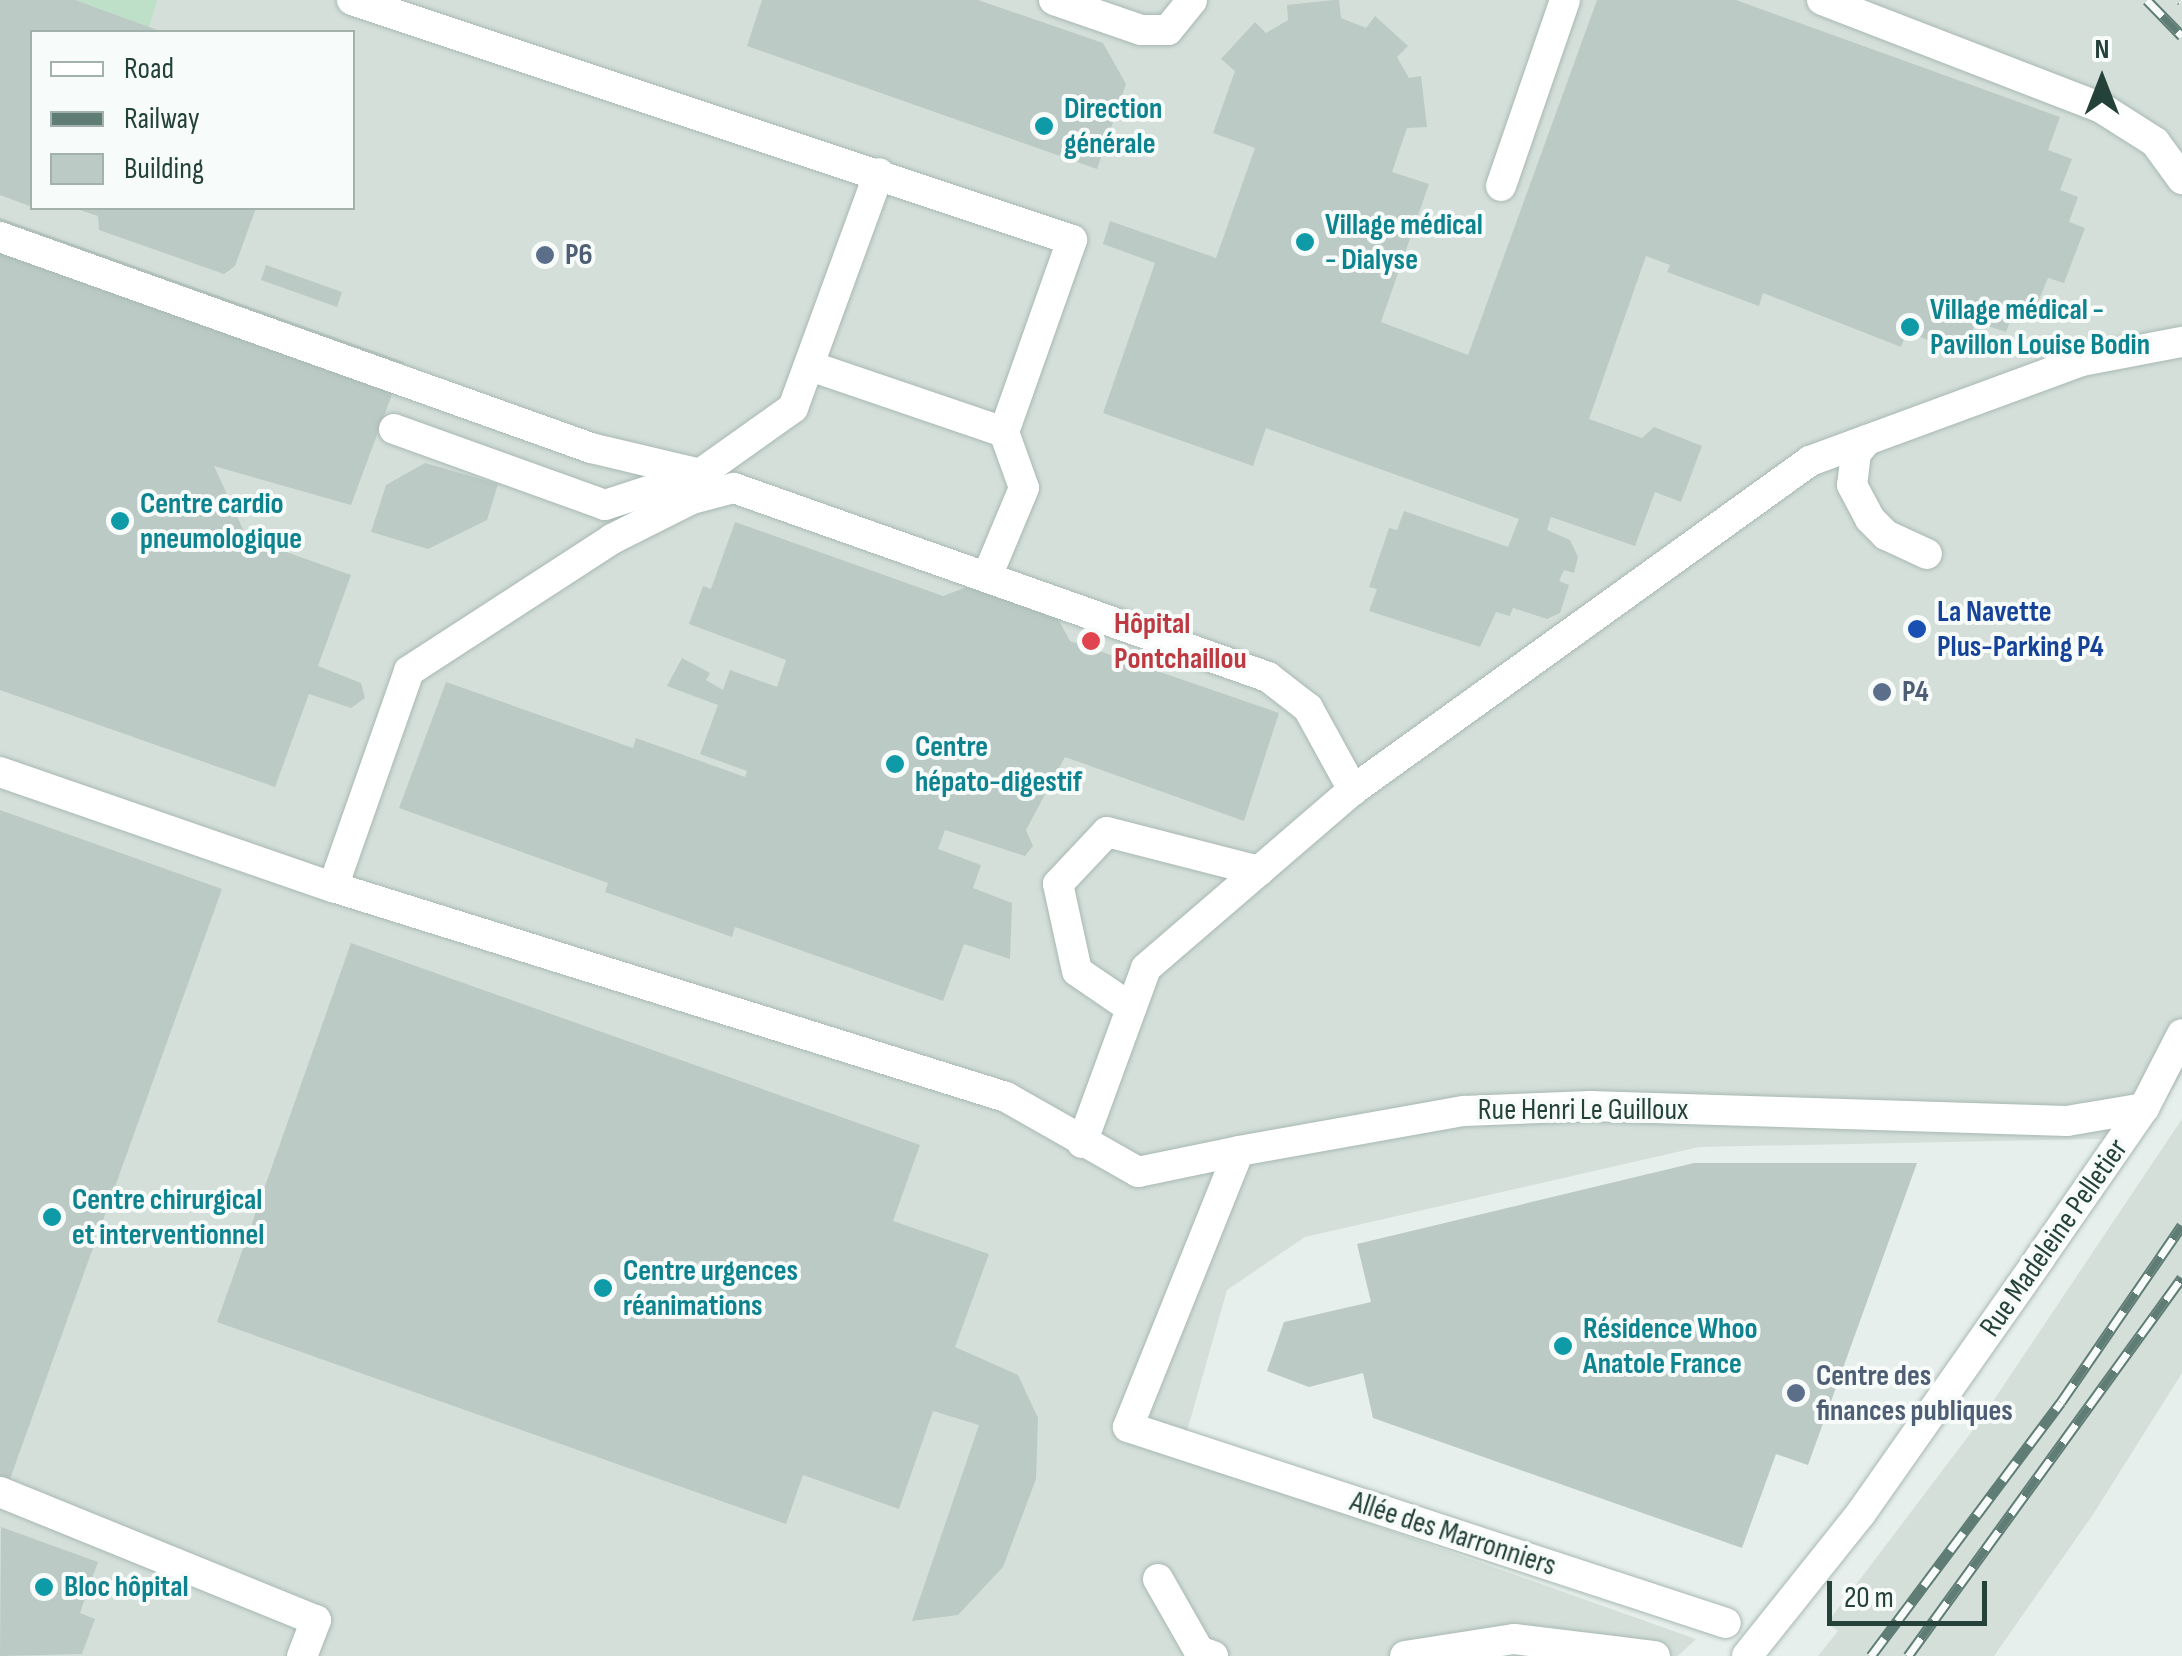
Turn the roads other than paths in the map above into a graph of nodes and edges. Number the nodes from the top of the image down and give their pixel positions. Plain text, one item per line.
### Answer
1 (352, 0) edge
2 (1054, 0) edge
3 (1192, 0) edge
4 (1564, 0) edge
5 (1822, 0) edge
6 (879, 173) junction
7 (2182, 179) edge
8 (1501, 186) dead end
9 (0, 236) edge
10 (2182, 342) edge
11 (813, 367) junction
12 (394, 429) dead end
13 (1004, 432) junction
14 (1866, 440) junction
15 (700, 474) junction
16 (1927, 554) dead end
17 (988, 574) junction
18 (0, 772) edge
19 (1353, 790) junction
20 (1258, 872) junction
21 (332, 887) junction
22 (1131, 1008) junction
23 (2182, 1034) edge
24 (2144, 1108) junction
25 (1082, 1143) junction
26 (1239, 1151) junction
27 (0, 1492) edge
28 (1158, 1580) dead end
29 (1726, 1623) dead end
30 (302, 1656) edge
31 (1213, 1656) edge
32 (1406, 1656) edge
33 (1656, 1656) edge
34 (1747, 1656) edge

1 - 6 street
2 - 3 street
4 - 8 street
5 - 7 street
6 - 11 street
6 - 13 street
9 - 15 street
10 - 14 street
11 - 13 street
11 - 15 street
12 - 15 street
13 - 17 street
14 - 16 street
14 - 19 street
17 - 19 street
17 - 21 street
18 - 21 street, Rue Henri Le Guilloux
19 - 20 street
20 - 22 street
20 - 22 street
21 - 25 street, Rue Henri Le Guilloux
22 - 25 street
23 - 24 street
24 - 26 street, Rue Henri Le Guilloux
24 - 34 street, Rue Madeleine Pelletier
25 - 26 street, Rue Henri Le Guilloux
26 - 29 street, Allée des Marronniers
27 - 30 street
28 - 31 street
32 - 33 street

